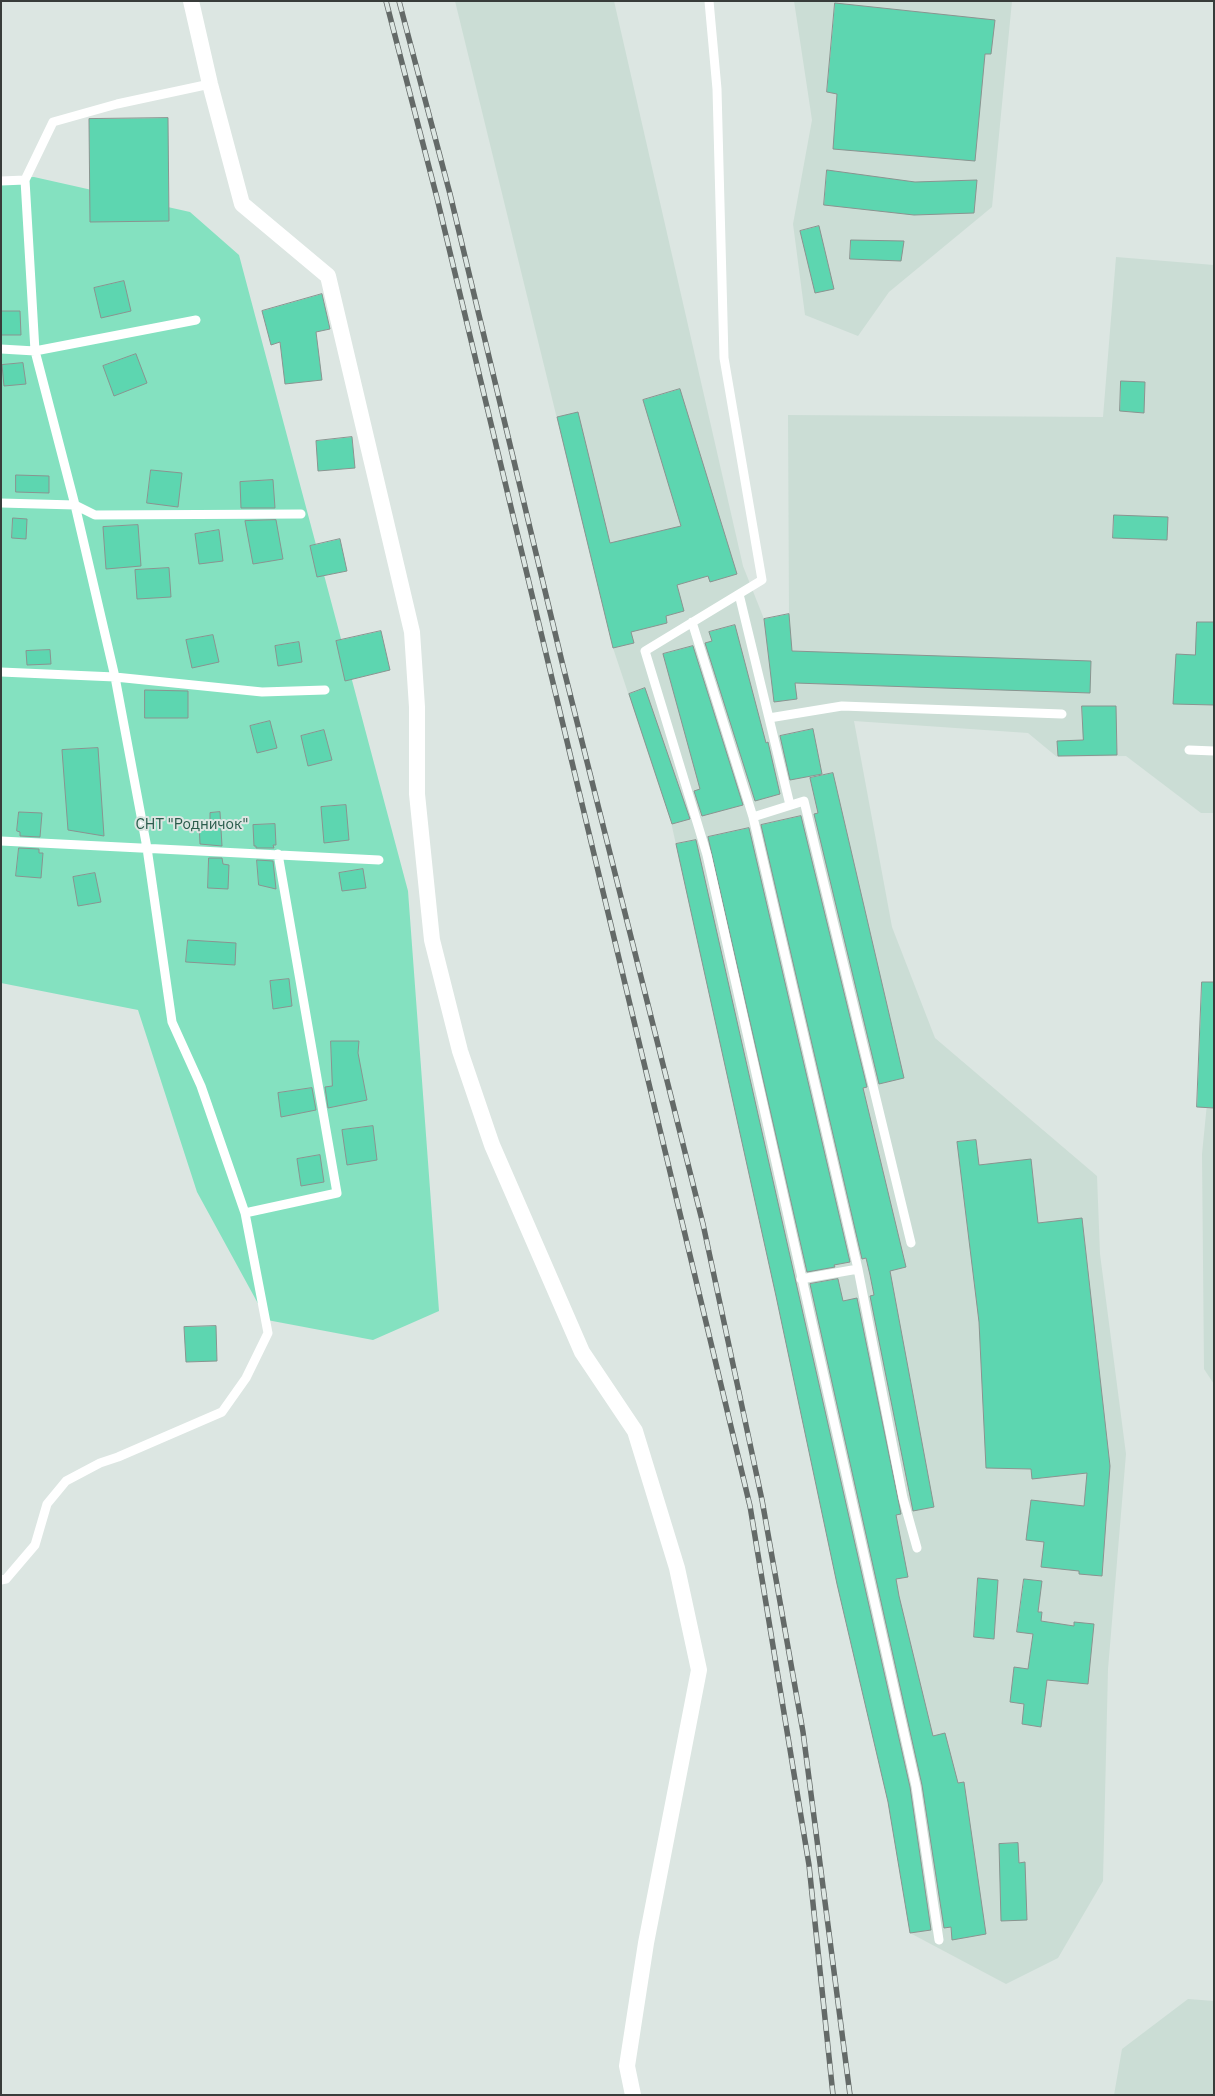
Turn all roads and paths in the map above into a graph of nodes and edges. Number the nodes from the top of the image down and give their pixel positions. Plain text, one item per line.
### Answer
1 (191, 1) edge
2 (709, 1) edge
3 (210, 84) junction
4 (25, 180) junction
5 (1, 181) edge
6 (196, 320) dead end
7 (1, 349) edge
8 (35, 351) junction
9 (1, 503) edge
10 (75, 505) junction
11 (301, 514) dead end
12 (739, 594) junction
13 (692, 622) junction
14 (1, 672) edge
15 (115, 677) junction
16 (325, 690) dead end
17 (1062, 714) dead end
18 (769, 718) junction
19 (1189, 750) dead end
20 (1214, 751) edge
21 (790, 805) junction
22 (753, 816) junction
23 (1, 841) edge
24 (147, 848) junction
25 (278, 854) junction
26 (379, 860) dead end
27 (245, 1213) junction
28 (911, 1243) dead end
29 (858, 1269) junction
30 (801, 1279) junction
31 (917, 1548) dead end
32 (1, 1580) edge
33 (939, 1940) dead end
34 (633, 2095) edge

1 - 3 street
2 - 12 lane
3 - 4 lane
3 - 34 street
4 - 5 lane
4 - 8 lane
6 - 8 lane
7 - 8 lane
8 - 10 lane
9 - 10 lane
10 - 11 lane
10 - 15 lane
12 - 13 lane
12 - 18 lane
13 - 22 lane
13 - 30 lane
14 - 15 lane
15 - 16 lane
15 - 24 lane
17 - 18 lane
18 - 21 lane
19 - 20 lane
21 - 22 lane
21 - 28 lane
22 - 29 lane
23 - 24 lane
24 - 25 lane
24 - 27 lane
25 - 26 lane
25 - 27 lane
27 - 32 lane
29 - 30 lane
29 - 31 lane
30 - 33 lane

